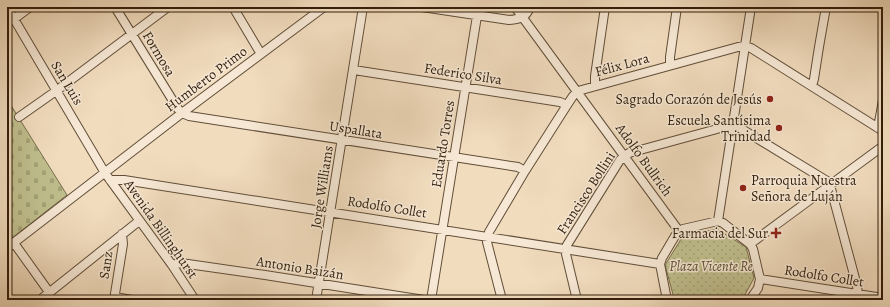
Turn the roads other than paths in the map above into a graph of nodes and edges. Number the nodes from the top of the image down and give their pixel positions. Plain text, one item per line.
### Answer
1 (7, 7) edge
2 (30, 7) edge
3 (115, 7) edge
4 (168, 7) edge
5 (233, 7) edge
6 (324, 7) edge
7 (363, 7) edge
8 (422, 7) edge
9 (515, 7) edge
10 (530, 7) edge
11 (605, 7) edge
12 (676, 7) edge
13 (751, 7) edge
14 (826, 7) edge
15 (477, 16) junction
16 (523, 18) junction
17 (14, 19) junction
18 (132, 35) junction
19 (745, 46) junction
20 (261, 54) junction
21 (670, 65) junction
22 (354, 70) junction
23 (595, 86) junction
24 (812, 86) junction
25 (466, 87) junction
26 (56, 91) junction
27 (578, 91) junction
28 (883, 100) edge
29 (567, 105) junction
30 (182, 113) junction
31 (19, 117) dead end
32 (732, 126) junction
33 (881, 130) edge
34 (343, 141) junction
35 (883, 146) edge
36 (624, 156) junction
37 (454, 158) junction
38 (525, 171) junction
39 (105, 173) junction
40 (110, 180) junction
41 (830, 185) junction
42 (331, 212) junction
43 (139, 221) junction
44 (718, 221) junction
45 (442, 229) junction
46 (679, 231) junction
47 (122, 234) junction
48 (488, 237) junction
49 (750, 244) junction
50 (10, 246) edge
51 (566, 249) junction
52 (660, 264) junction
53 (172, 265) junction
54 (760, 279) junction
55 (319, 284) junction
56 (50, 292) junction
57 (857, 297) edge
58 (114, 298) edge
59 (883, 298) edge
60 (40, 300) edge
61 (132, 300) edge
62 (195, 300) edge
63 (316, 300) edge
64 (424, 300) edge
65 (431, 300) edge
66 (502, 300) edge
67 (577, 300) edge
68 (667, 300) edge
69 (750, 300) edge

1 - 17 street, San Luis
2 - 17 street
3 - 18 street, Formosa
4 - 18 street
5 - 20 street
6 - 20 street, Humberto Primo
7 - 22 street, Jorge Williams
8 - 15 street
9 - 16 street, Adolfo Bullrich
10 - 16 street
11 - 23 street
12 - 21 street
13 - 19 street
14 - 24 street
15 - 16 street
15 - 25 street, Eduardo Torres
16 - 27 street, Adolfo Bullrich
17 - 26 street, San Luis
18 - 26 street
18 - 30 street, Formosa
19 - 21 street, Félix Lora
19 - 24 street
19 - 32 street
20 - 30 street, Humberto Primo
21 - 23 street, Félix Lora
22 - 25 street, Federico Silva
22 - 34 street, Jorge Williams
23 - 27 street, Félix Lora
24 - 33 street
25 - 29 street, Federico Silva
25 - 37 street, Eduardo Torres
26 - 31 street
26 - 39 street, San Luis
27 - 29 street
27 - 36 street, Adolfo Bullrich
28 - 33 street
29 - 38 street
30 - 34 street, Uspallata
30 - 39 street, Humberto Primo
32 - 36 street, Francisco Bollini
32 - 41 street
32 - 44 street
34 - 37 street, Uspallata
34 - 42 street, Jorge Williams
35 - 41 street
36 - 46 street, Adolfo Bullrich
36 - 51 street, Francisco Bollini
37 - 38 street, Uspallata
37 - 45 street, Eduardo Torres
38 - 48 street
39 - 40 street, Avenida Billinghurst
39 - 50 street, Humberto Primo
40 - 42 street, Rodolfo Collet
40 - 43 street, Avenida Billinghurst
41 - 49 street
41 - 57 street
42 - 45 street, Rodolfo Collet
42 - 55 street, Jorge Williams
43 - 47 street
43 - 53 street, Avenida Billinghurst
44 - 46 street
44 - 49 street
45 - 48 street, Rodolfo Collet
45 - 65 street, Eduardo Torres
46 - 52 street
47 - 56 street
47 - 58 street, Sanz
48 - 51 street, Rodolfo Collet
48 - 66 street
49 - 54 street
50 - 56 street
51 - 52 street, Rodolfo Collet
51 - 67 street, Francisco Bollini
52 - 68 street
53 - 55 street, Antonio Baizán
53 - 62 street, Avenida Billinghurst
54 - 57 street, Rodolfo Collet
54 - 69 street
55 - 63 street, Jorge Williams
55 - 64 street, Antonio Baizán
56 - 60 street
57 - 59 street, Rodolfo Collet
58 - 61 street

